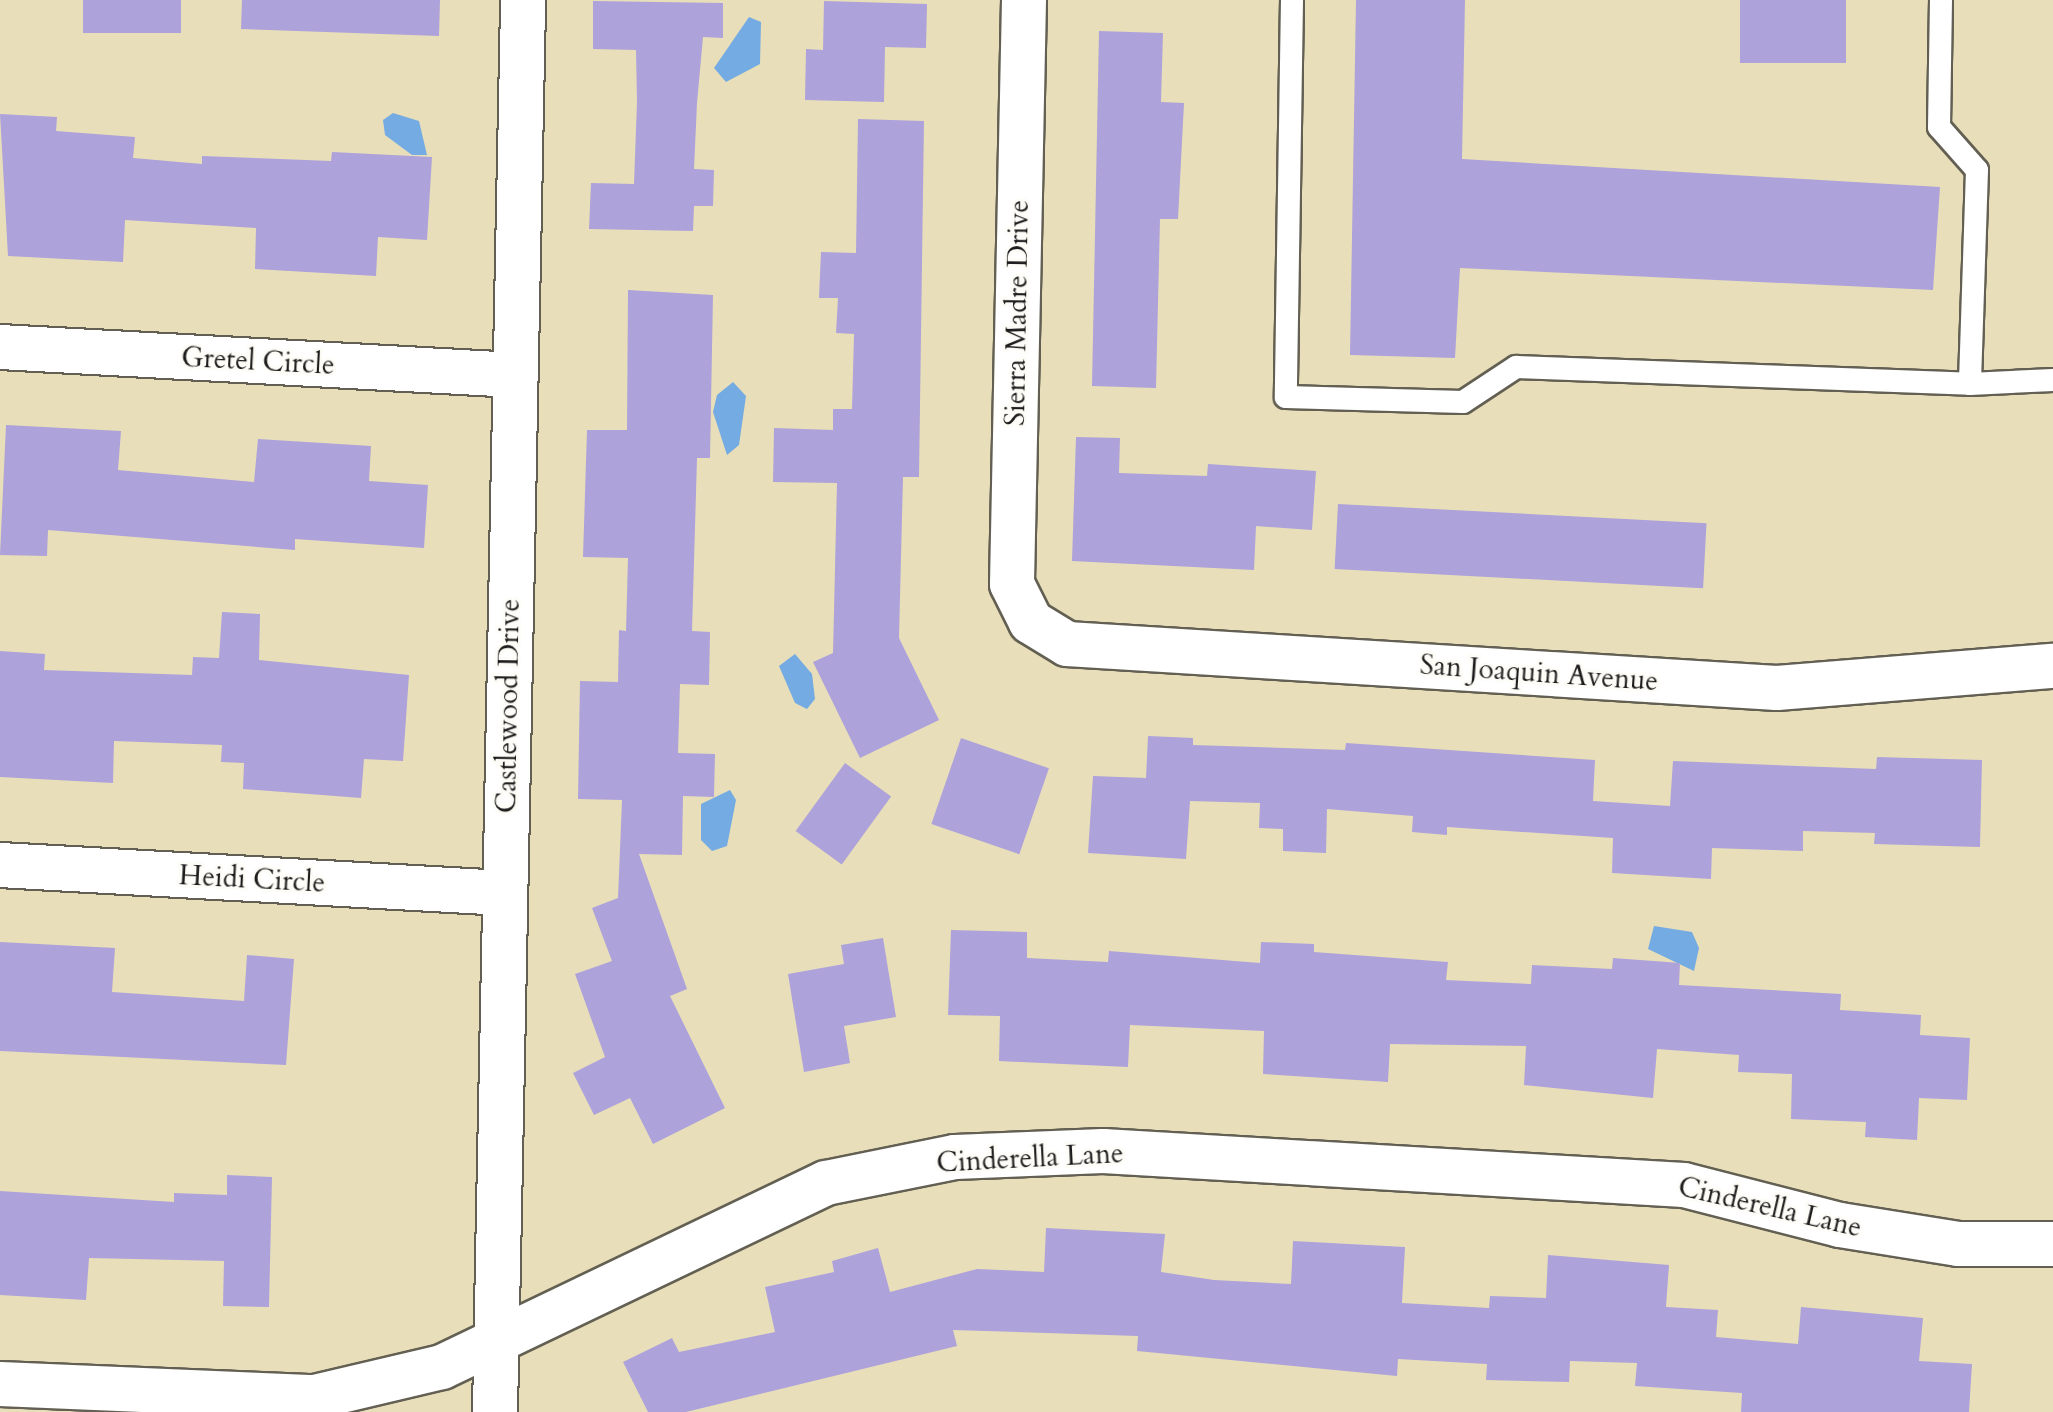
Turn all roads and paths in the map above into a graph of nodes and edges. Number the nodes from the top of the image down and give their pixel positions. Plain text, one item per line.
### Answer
1 (523, 0) edge
2 (1024, 0) edge
3 (1292, 0) edge
4 (1941, 0) edge
5 (0, 347) edge
6 (515, 375) junction
7 (2053, 380) edge
8 (1970, 384) junction
9 (1031, 622) joint
10 (2053, 666) edge
11 (0, 865) edge
12 (504, 893) junction
13 (2053, 1244) edge
14 (495, 1342) junction
15 (0, 1384) edge
16 (495, 1412) edge

1 - 6 street, Castlewood Drive
2 - 9 street, Sierra Madre Drive
3 - 8 lane
4 - 8 lane
5 - 6 street, Gretel Circle
6 - 12 street, Castlewood Drive
7 - 8 lane
9 - 10 street, San Joaquin Avenue
11 - 12 street, Heidi Circle
12 - 14 street, Castlewood Drive
13 - 14 street, Cinderella Lane
14 - 15 street, Cinderella Lane
14 - 16 street, Castlewood Drive

